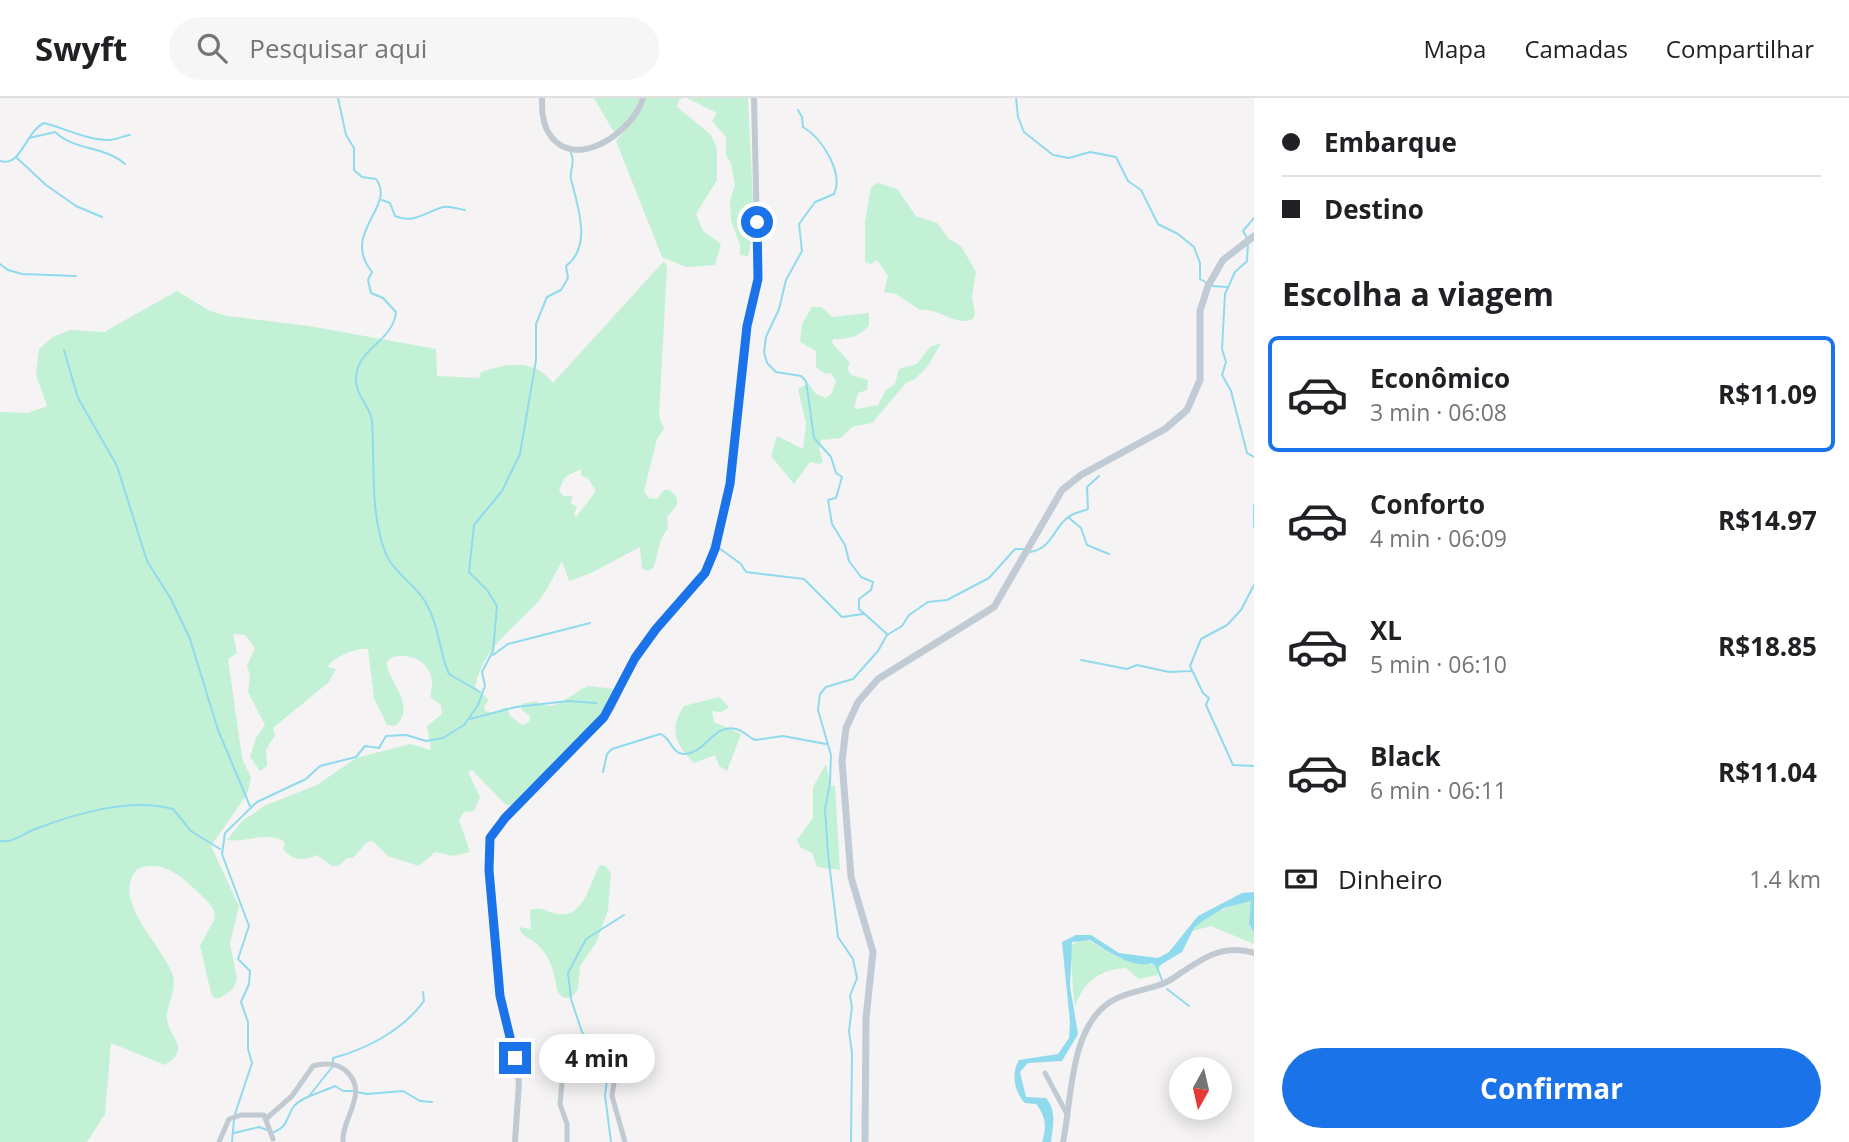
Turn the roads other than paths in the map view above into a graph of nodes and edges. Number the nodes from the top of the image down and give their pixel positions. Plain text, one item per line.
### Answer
1 (541, 98) edge
2 (643, 98) edge
3 (754, 98) edge
4 (1254, 236) edge
5 (1254, 953) edge
6 (564, 1072) dead end
7 (1045, 1073) dead end
8 (615, 1076) dead end
9 (1068, 1117) junction
10 (267, 1118) junction
11 (274, 1139) dead end
12 (219, 1142) edge
13 (343, 1142) edge
14 (515, 1142) edge
15 (567, 1142) edge
16 (625, 1142) edge
17 (865, 1142) edge
18 (1063, 1142) edge

1 - 2 street
3 - 14 street
4 - 17 main road
5 - 9 street
6 - 15 street
7 - 9 street
8 - 16 street
9 - 18 street
10 - 11 street
10 - 12 street
10 - 13 street

